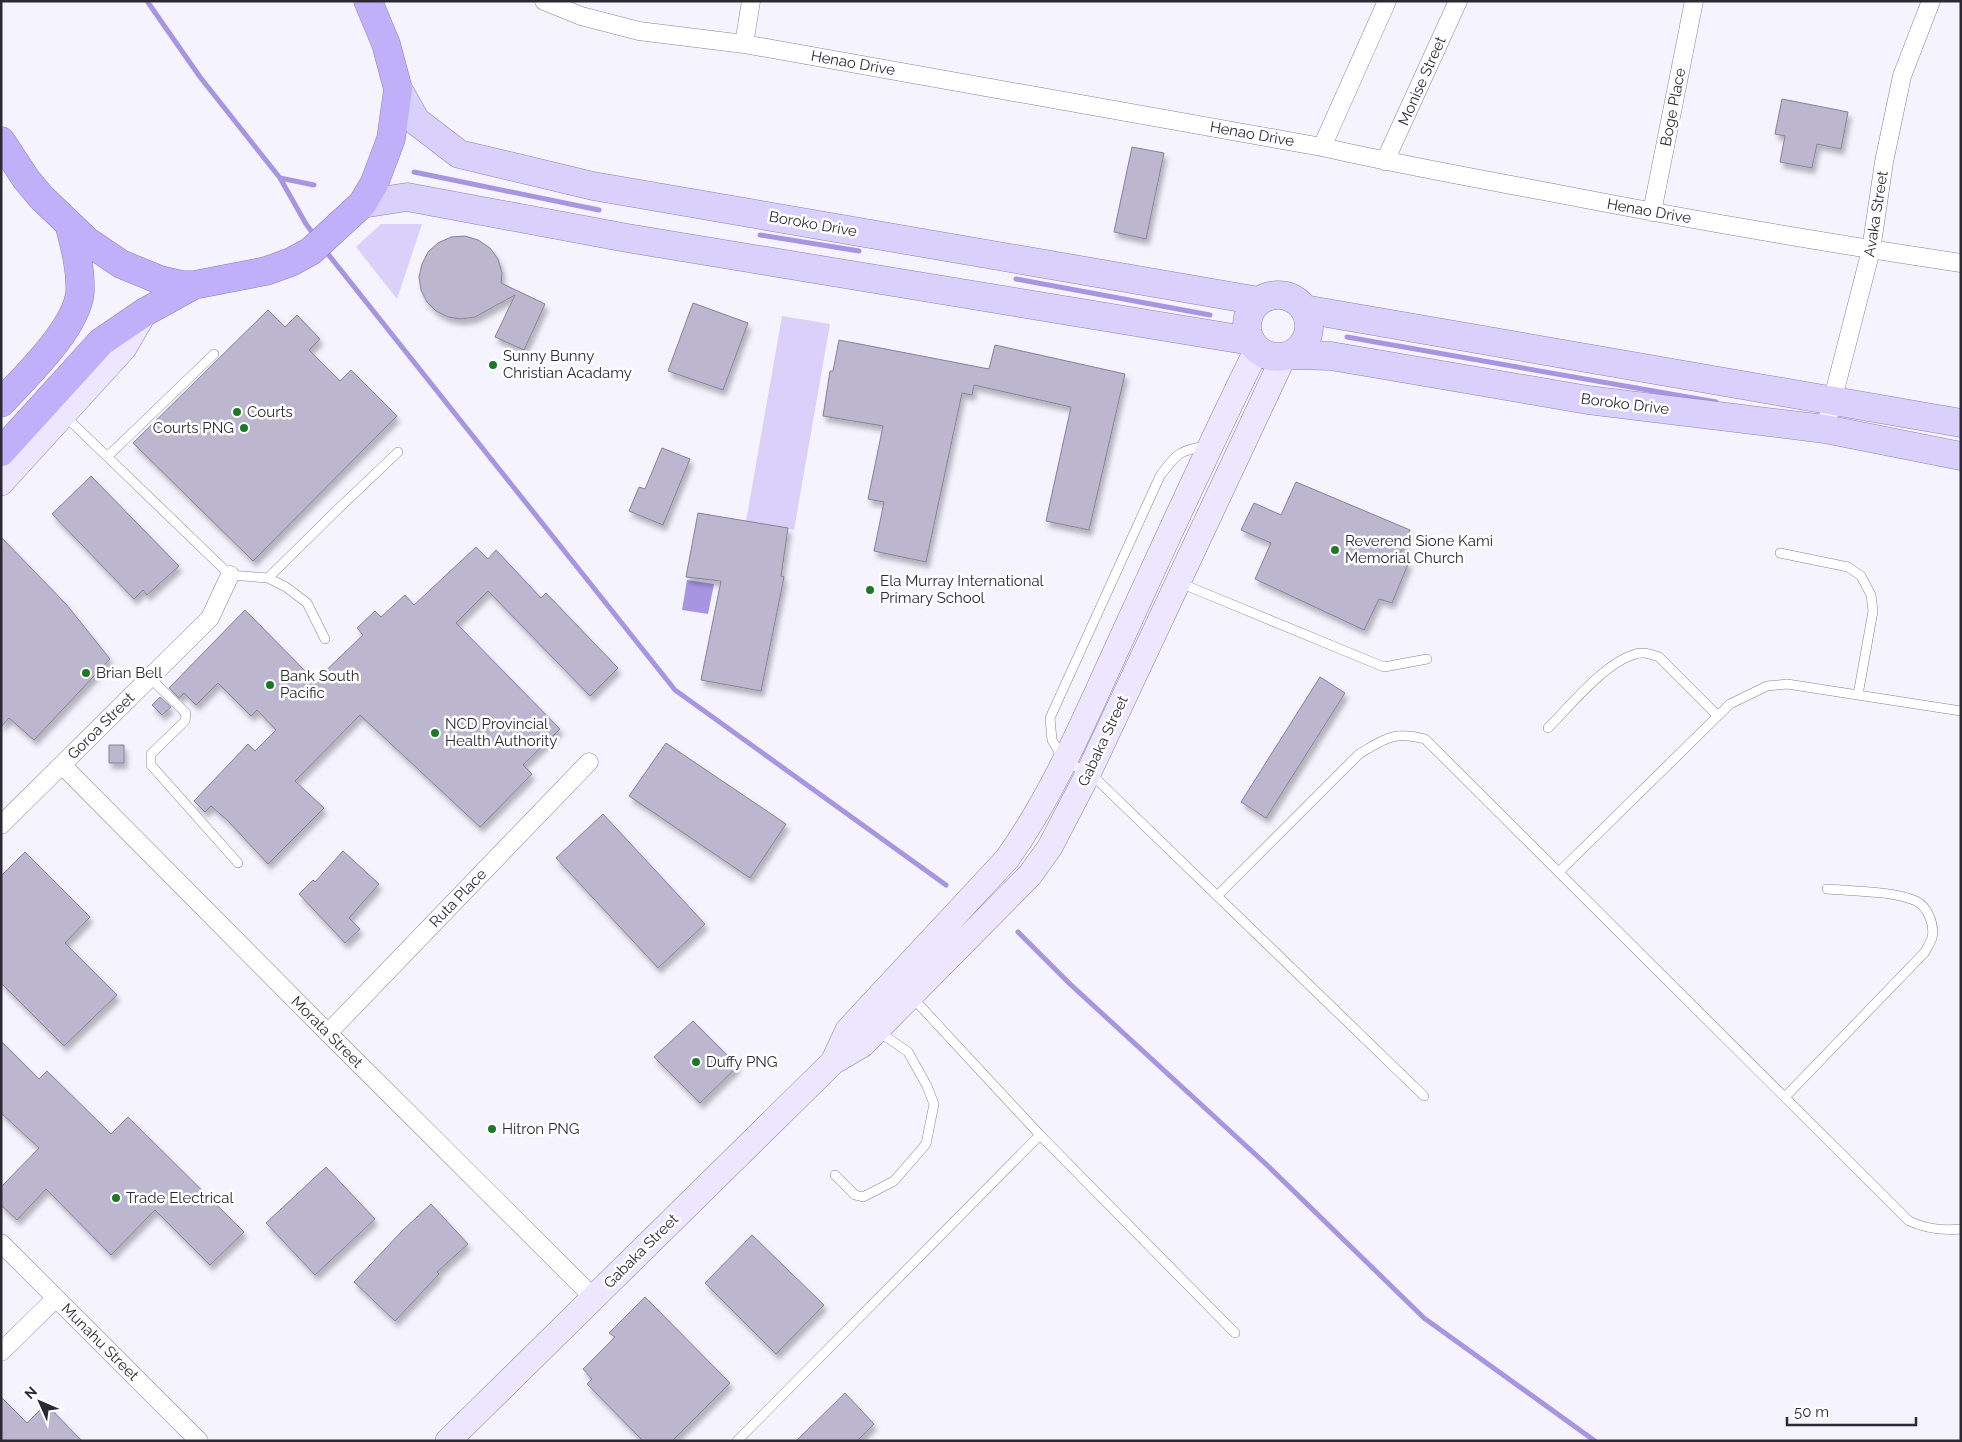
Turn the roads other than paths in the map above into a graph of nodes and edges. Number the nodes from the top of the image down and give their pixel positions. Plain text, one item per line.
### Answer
1 (368, 1) edge
2 (544, 1) edge
3 (751, 1) edge
4 (1387, 1) edge
5 (1458, 1) edge
6 (1694, 1) edge
7 (1931, 1) edge
8 (744, 44) junction
9 (398, 89) junction
10 (1, 141) edge
11 (1322, 147) junction
12 (1386, 161) junction
13 (356, 210) junction
14 (1652, 212) junction
15 (69, 224) junction
16 (1871, 250) junction
17 (1961, 263) edge
18 (194, 285) junction
19 (1259, 301) junction
20 (1304, 309) junction
21 (145, 312) junction
22 (1254, 345) junction
23 (214, 354) dead end
24 (1287, 356) junction
25 (1832, 400) junction
26 (1, 403) edge
27 (64, 415) junction
28 (1961, 423) edge
29 (1825, 429) junction
30 (1209, 446) junction
31 (1, 452) edge
32 (398, 452) dead end
33 (108, 456) junction
34 (1961, 456) edge
35 (1, 484) edge
36 (1780, 553) dead end
37 (230, 575) junction
38 (268, 578) junction
39 (1178, 582) junction
40 (324, 639) dead end
41 (1427, 659) dead end
42 (150, 677) junction
43 (1858, 695) junction
44 (1961, 711) edge
45 (1718, 716) junction
46 (1548, 728) dead end
47 (589, 762) dead end
48 (1065, 762) junction
49 (62, 765) junction
50 (1089, 772) junction
51 (1, 825) edge
52 (238, 863) dead end
53 (1558, 872) junction
54 (1827, 889) dead end
55 (1217, 896) junction
56 (911, 996) junction
57 (877, 1030) junction
58 (328, 1033) junction
59 (834, 1062) junction
60 (1424, 1096) dead end
61 (1784, 1097) junction
62 (1040, 1135) junction
63 (835, 1175) dead end
64 (1961, 1229) edge
65 (1, 1243) edge
66 (56, 1298) junction
67 (594, 1298) junction
68 (1235, 1333) dead end
69 (1, 1352) edge
70 (199, 1441) edge
71 (448, 1441) edge
72 (737, 1441) edge

1 - 9 highway
2 - 8 street, Henao Drive
3 - 8 street
4 - 11 street
5 - 12 street, Monise Street
6 - 14 street, Boge Place
7 - 16 street, Avaka Street
8 - 11 street, Henao Drive
9 - 13 highway
9 - 19 main road, Boroko Drive
10 - 15 highway
11 - 12 street, Henao Drive
12 - 14 street, Henao Drive
13 - 18 highway
13 - 22 main road
14 - 16 street, Henao Drive
15 - 18 highway
15 - 26 highway
16 - 17 street, Henao Drive
16 - 25 street, Avaka Street
18 - 21 highway
19 - 20 main road
19 - 22 main road
20 - 24 main road
20 - 25 main road
21 - 27 street
21 - 31 highway
22 - 24 main road
22 - 30 street, Gabaka Street
23 - 33 lane
24 - 29 main road, Boroko Drive
24 - 39 street, Gabaka Street
25 - 28 main road
25 - 29 street, Avaka Street
27 - 33 lane
27 - 35 street
29 - 34 main road, Boroko Drive
30 - 48 street, Gabaka Street
30 - 48 lane
32 - 38 lane
33 - 37 lane
36 - 43 lane
37 - 38 lane
37 - 42 street, Goroa Street
38 - 40 lane
39 - 41 lane
39 - 50 street, Gabaka Street
42 - 49 street, Goroa Street
42 - 52 lane
43 - 44 lane
43 - 45 lane
45 - 46 lane
45 - 53 lane
47 - 58 street, Ruta Place
48 - 50 lane
48 - 59 street, Gabaka Street
49 - 51 street, Goroa Street
49 - 58 street, Morata Street
50 - 55 lane
50 - 56 street, Gabaka Street
53 - 55 lane
53 - 61 lane
54 - 61 lane
55 - 60 lane
56 - 57 street, Gabaka Street
56 - 62 lane
57 - 59 street, Gabaka Street
57 - 63 lane
58 - 67 street, Morata Street
59 - 67 street, Gabaka Street
61 - 64 lane
62 - 68 lane
62 - 72 lane
65 - 66 street, Munahu Street
66 - 69 street
66 - 70 street, Munahu Street
67 - 71 street, Gabaka Street

